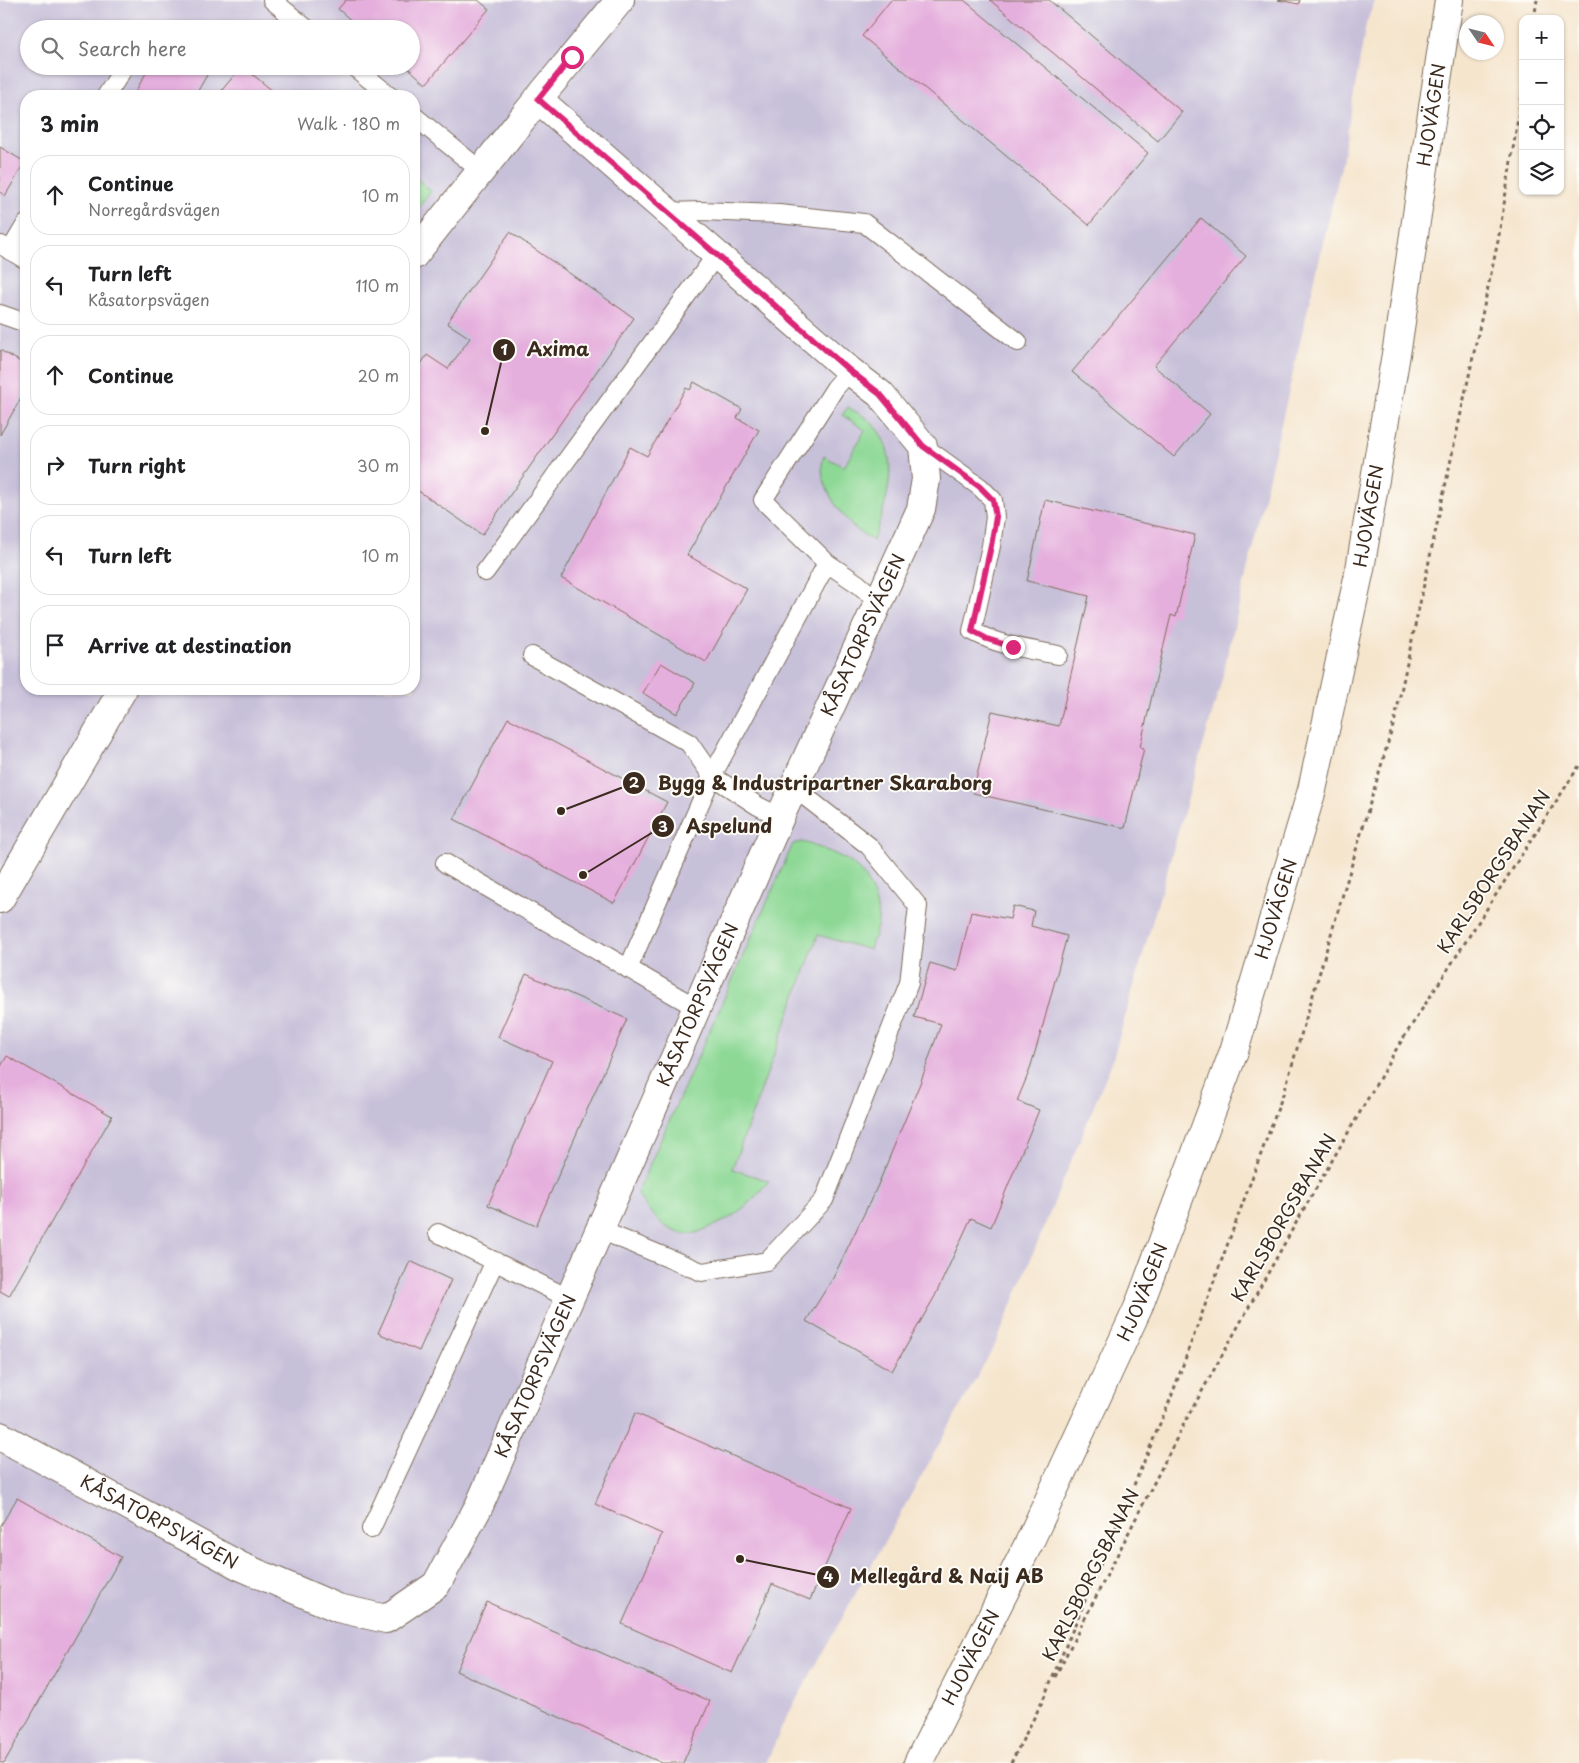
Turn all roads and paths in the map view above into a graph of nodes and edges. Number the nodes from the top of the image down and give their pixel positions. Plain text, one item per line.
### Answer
1 (272, 0) edge
2 (620, 0) edge
3 (1449, 0) edge
4 (1537, 0) edge
5 (1535, 15) edge
6 (296, 20) edge
7 (119, 75) edge
8 (364, 75) edge
9 (110, 90) edge
10 (383, 90) edge
11 (538, 99) junction
12 (1520, 105) edge
13 (420, 121) edge
14 (481, 170) junction
15 (667, 212) junction
16 (20, 231) edge
17 (420, 247) edge
18 (5, 248) edge
19 (716, 254) junction
20 (20, 257) edge
21 (0, 314) edge
22 (20, 321) edge
23 (1018, 342) dead end
24 (850, 371) junction
25 (923, 446) junction
26 (827, 563) junction
27 (485, 572) dead end
28 (878, 601) junction
29 (1058, 655) dead end
30 (532, 656) dead end
31 (119, 695) edge
32 (1579, 766) edge
33 (712, 776) junction
34 (793, 787) junction
35 (780, 817) junction
36 (444, 863) dead end
37 (0, 899) edge
38 (628, 969) junction
39 (696, 1008) junction
40 (600, 1230) junction
41 (438, 1233) dead end
42 (495, 1261) junction
43 (570, 1299) junction
44 (0, 1436) edge
45 (370, 1529) dead end
46 (1042, 1702) junction
47 (918, 1763) edge
48 (1011, 1763) edge

1 - 6 lane
2 - 11 street
3 - 47 street, HJOVÄGEN
4 - 5 path
7 - 9 lane
8 - 10 lane
11 - 14 street
11 - 15 street
12 - 46 path
13 - 14 lane
14 - 17 street
15 - 19 street
15 - 23 lane
16 - 18 lane
18 - 20 lane
19 - 24 street
19 - 27 lane
21 - 22 lane
24 - 25 street
24 - 26 lane
25 - 28 street, KÅSATORPSVÄGEN
25 - 29 lane
26 - 28 lane
26 - 33 lane
28 - 34 street, KÅSATORPSVÄGEN
30 - 33 lane
31 - 37 street
32 - 46 path, KARLSBORGSBANAN
33 - 35 lane
33 - 38 lane
34 - 35 street, KÅSATORPSVÄGEN
34 - 40 lane
35 - 39 street, KÅSATORPSVÄGEN
36 - 38 lane
38 - 39 lane
39 - 40 street, KÅSATORPSVÄGEN
40 - 43 street, KÅSATORPSVÄGEN
41 - 42 lane
42 - 43 lane
42 - 45 lane
43 - 44 street, KÅSATORPSVÄGEN
46 - 48 path

